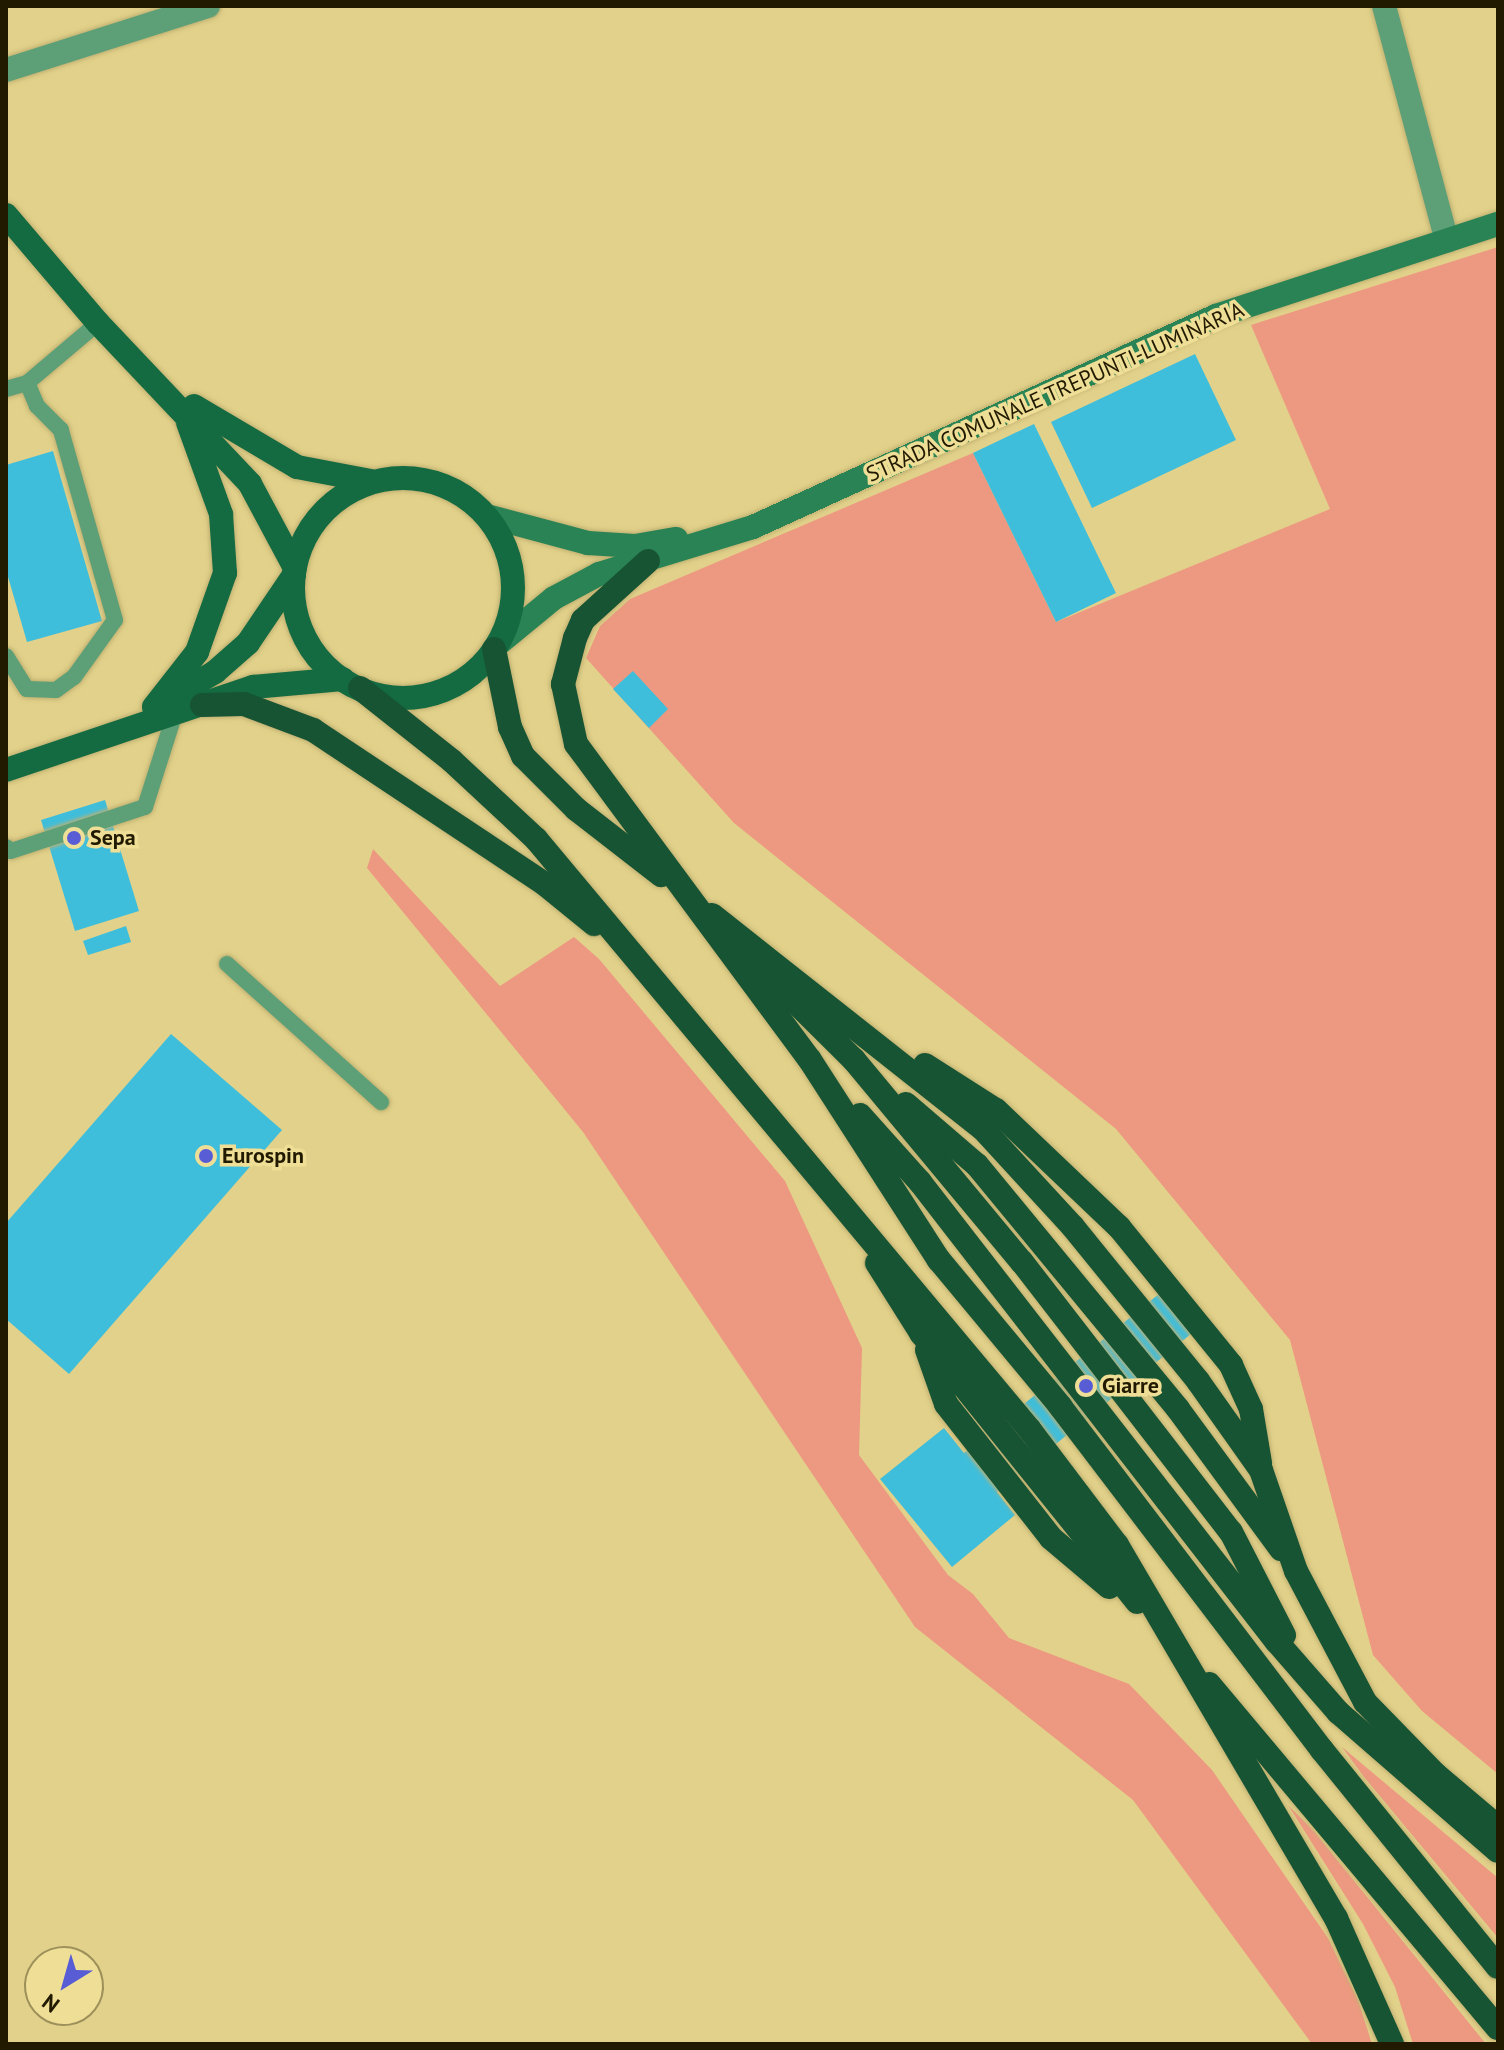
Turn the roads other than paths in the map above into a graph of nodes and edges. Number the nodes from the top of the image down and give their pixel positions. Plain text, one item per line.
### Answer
1 (208, 6) edge
2 (1384, 6) edge
3 (6, 70) edge
4 (6, 215) edge
5 (1498, 224) edge
6 (1447, 241) junction
7 (98, 323) junction
8 (150, 375) junction
9 (27, 383) junction
10 (6, 389) edge
11 (183, 410) junction
12 (375, 481) junction
13 (487, 516) junction
14 (753, 527) junction
15 (648, 561) junction
16 (295, 571) junction
17 (496, 647) junction
18 (6, 656) edge
19 (352, 684) junction
20 (202, 705) junction
21 (164, 711) junction
22 (6, 770) edge
23 (6, 847) edge
24 (690, 899) junction
25 (633, 954) junction
26 (227, 964) dead end
27 (840, 1012) junction
28 (810, 1060) junction
29 (854, 1060) junction
30 (381, 1102) dead end
31 (836, 1197) junction
32 (1261, 1470) junction
33 (1200, 1546) junction
34 (1296, 1571) junction
35 (1171, 1641) junction
36 (1305, 1674) junction
37 (1322, 1750) junction
38 (1498, 1827) edge
39 (1498, 1851) edge
40 (1498, 1967) edge
41 (1498, 2028) edge
42 (1392, 2044) edge

1 - 3 street
2 - 6 street
4 - 7 main road
5 - 6 main road, STRADA COMUNALE TREPUNTI-LUMINARIA
6 - 14 main road, STRADA COMUNALE TREPUNTI-LUMINARIA
7 - 8 main road
7 - 9 lane
8 - 11 main road
8 - 12 main road
9 - 10 lane
9 - 18 lane
11 - 16 main road
11 - 21 main road
12 - 13 main road
12 - 16 main road
13 - 14 main road
13 - 17 main road
14 - 15 main road
15 - 17 main road
15 - 24 highway
16 - 19 main road
16 - 21 main road
17 - 19 main road
17 - 24 highway
19 - 20 main road
19 - 25 highway
20 - 21 main road
20 - 25 highway
21 - 22 main road
21 - 23 lane
24 - 27 highway
24 - 28 highway
24 - 29 highway
25 - 31 highway
26 - 30 lane
27 - 32 highway
27 - 32 highway
28 - 33 highway
28 - 37 highway
29 - 34 highway
29 - 36 highway
31 - 35 highway
31 - 35 highway
32 - 34 highway
33 - 36 highway
33 - 37 highway
34 - 38 highway
35 - 41 highway
35 - 42 highway
36 - 39 highway
37 - 40 highway

